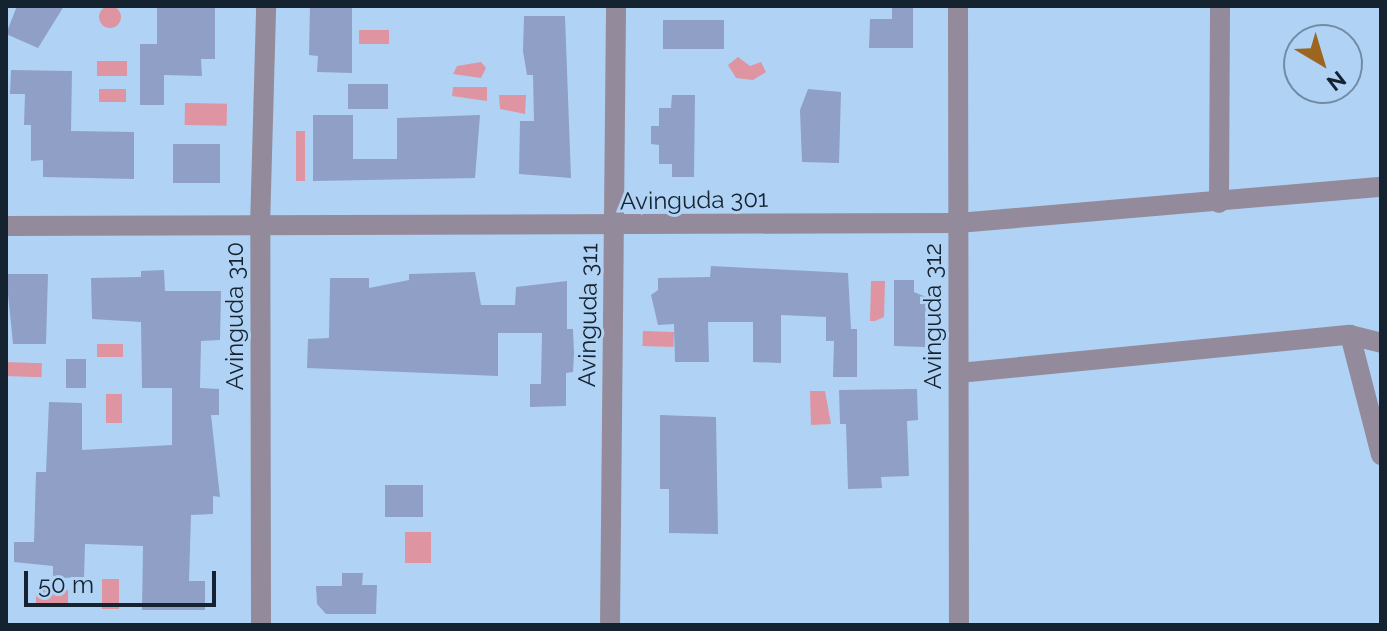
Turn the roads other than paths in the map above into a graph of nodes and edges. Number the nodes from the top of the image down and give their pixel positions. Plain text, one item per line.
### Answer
1 (266, 6) edge
2 (616, 6) edge
3 (958, 6) edge
4 (1220, 6) edge
5 (1381, 187) edge
6 (1219, 203) junction
7 (958, 223) junction
8 (6, 226) edge
9 (260, 227) junction
10 (616, 227) junction
11 (1350, 335) junction
12 (1381, 343) edge
13 (959, 373) junction
14 (1381, 455) edge
15 (261, 625) edge
16 (610, 625) edge
17 (959, 625) edge

1 - 9 street, Avinguda 310
2 - 10 street, Avinguda 311
3 - 7 street, Avinguda 312
4 - 6 street
5 - 6 street, Avinguda 301
6 - 7 street, Avinguda 301
7 - 10 street, Avinguda 301
7 - 13 street, Avinguda 312
8 - 9 street, Avinguda 301
9 - 10 street, Avinguda 301
9 - 15 street, Avinguda 310
10 - 16 street, Avinguda 311
11 - 12 street
11 - 13 street
11 - 14 street
13 - 17 street, Avinguda 312

